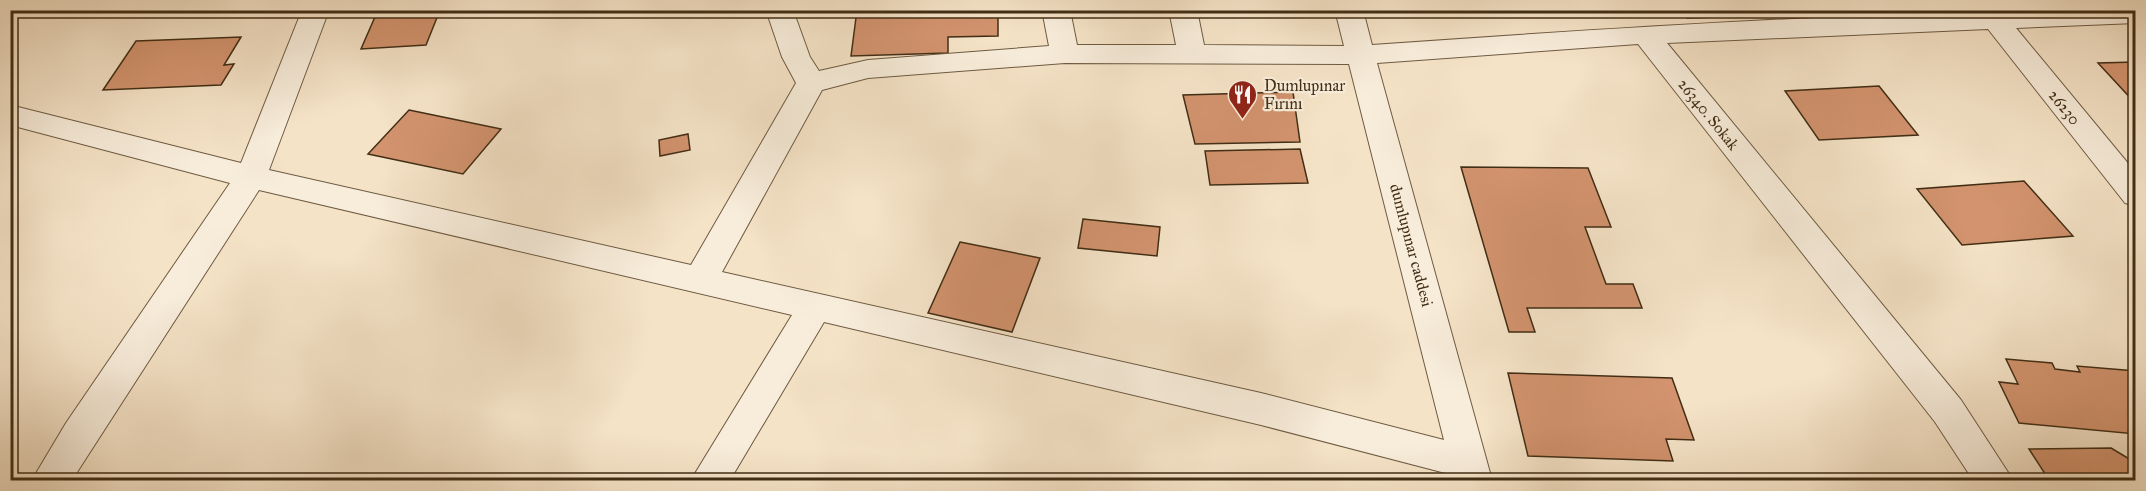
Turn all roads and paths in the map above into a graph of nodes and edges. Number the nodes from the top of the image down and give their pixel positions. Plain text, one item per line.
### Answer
1 (316, 10) edge
2 (779, 10) edge
3 (1056, 10) edge
4 (1183, 10) edge
5 (1349, 10) edge
6 (2136, 14) edge
7 (1991, 15) edge
8 (1645, 35) junction
9 (1065, 54) junction
10 (1192, 55) junction
11 (1361, 56) junction
12 (811, 83) junction
13 (10, 115) edge
14 (251, 177) junction
15 (2136, 195) edge
16 (700, 280) junction
17 (814, 308) junction
18 (1471, 472) edge
19 (51, 480) edge
20 (710, 480) edge
21 (1994, 480) edge

1 - 14 street
2 - 12 street
3 - 9 street
4 - 10 street
5 - 11 street, dumlupınar caddesi
6 - 7 street
7 - 8 street
7 - 15 street, 26230
8 - 11 street
8 - 21 street, 26340. Sokak
9 - 10 street
9 - 12 street
10 - 11 street
11 - 18 street, dumlupınar caddesi
12 - 16 street
13 - 14 street
14 - 16 street
14 - 19 street
16 - 17 street
17 - 18 street
17 - 20 street

